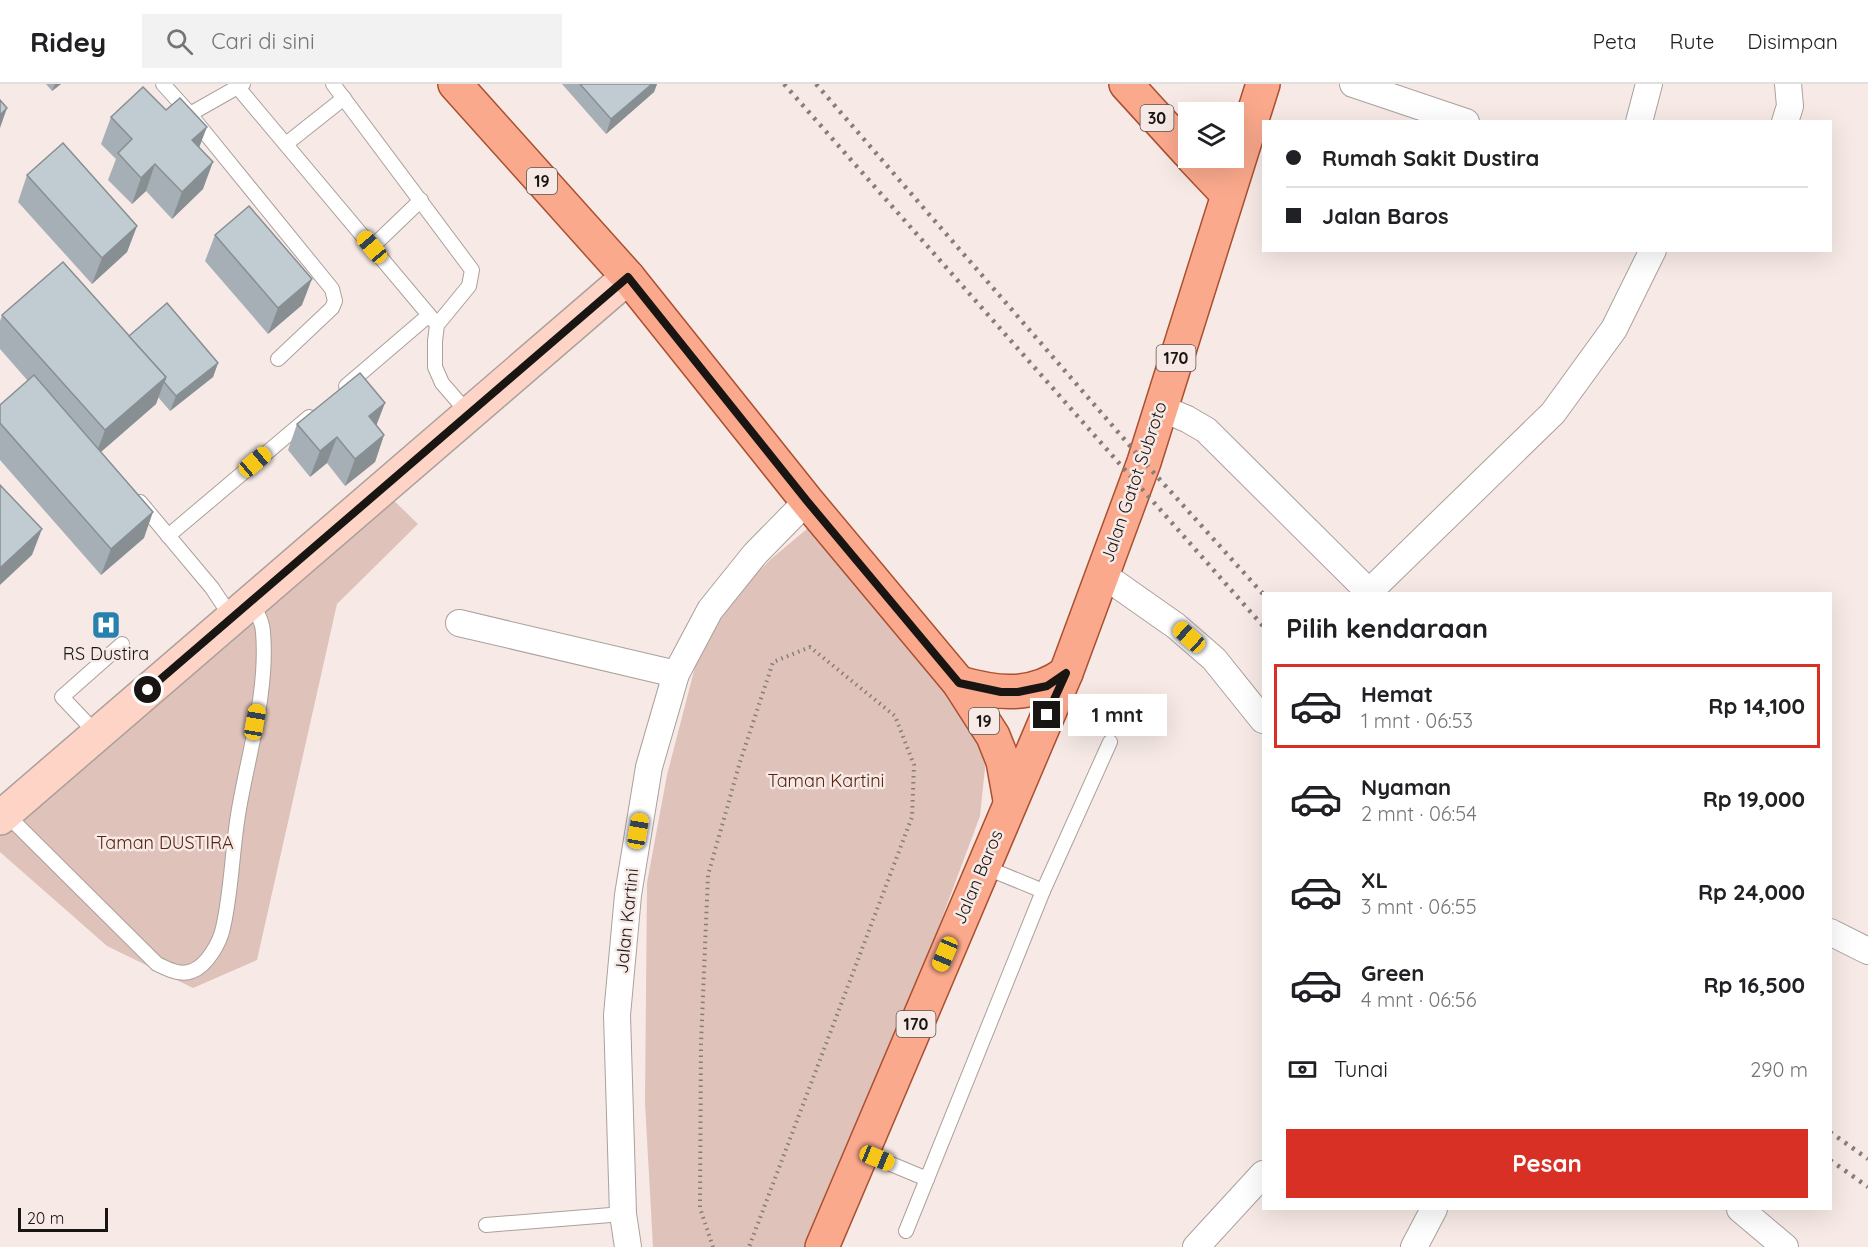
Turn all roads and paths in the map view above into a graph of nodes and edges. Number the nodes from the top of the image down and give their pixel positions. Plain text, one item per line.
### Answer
1 (163, 84) edge
2 (333, 84) edge
3 (455, 84) edge
4 (1126, 84) edge
5 (1263, 84) edge
6 (1353, 84) edge
7 (1649, 84) edge
8 (1788, 84) edge
9 (239, 85) edge
10 (344, 98) junction
11 (190, 114) junction
12 (1460, 120) edge
13 (1640, 120) edge
14 (1786, 120) edge
15 (1178, 141) edge
16 (286, 144) junction
17 (1202, 168) edge
18 (1227, 194) junction
19 (421, 200) junction
20 (372, 247) junction
21 (1652, 252) edge
22 (628, 277) junction
23 (433, 320) junction
24 (278, 359) dead end
25 (339, 392) edge
26 (321, 407) edge
27 (1161, 408) junction
28 (468, 413) junction
29 (134, 495) edge
30 (807, 501) junction
31 (168, 536) junction
32 (1102, 574) junction
33 (1369, 592) edge
34 (1371, 592) edge
35 (241, 611) junction
36 (459, 623) dead end
37 (122, 644) dead end
38 (1066, 673) junction
39 (676, 674) junction
40 (959, 683) junction
41 (1262, 719) edge
42 (98, 734) junction
43 (1110, 742) dead end
44 (1010, 800) junction
45 (3, 816) edge
46 (982, 866) junction
47 (1043, 891) junction
48 (1832, 933) edge
49 (1866, 948) edge
50 (862, 1152) junction
51 (1262, 1175) edge
52 (927, 1179) junction
53 (1433, 1210) edge
54 (1741, 1210) edge
55 (623, 1214) junction
56 (486, 1225) dead end
57 (906, 1231) dead end
58 (628, 1247) edge
59 (713, 1247) edge
60 (749, 1247) edge
61 (822, 1247) edge
62 (1196, 1247) edge
63 (1414, 1247) edge
64 (1785, 1247) edge

1 - 11 lane
2 - 10 lane
3 - 22 main road, 19
4 - 15 main road, 30
5 - 18 main road, Jalan Gatot Subroto / 170
6 - 12 street
7 - 13 street
8 - 14 street
9 - 11 lane
9 - 16 lane
10 - 16 lane
10 - 19 lane
11 - 24 lane
16 - 20 lane
17 - 18 main road
18 - 27 main road, Jalan Gatot Subroto / 170
19 - 20 lane
19 - 23 lane
20 - 23 lane
21 - 34 street
22 - 28 main road
22 - 30 main road, 19
23 - 25 lane
23 - 28 lane
26 - 31 lane
27 - 32 main road, Jalan Gatot Subroto / 170
27 - 33 street
28 - 35 main road
29 - 31 lane
30 - 39 street, Jalan Kartini
30 - 40 main road, 19
31 - 35 lane
32 - 38 main road, Jalan Gatot Subroto / 170
32 - 41 street
35 - 42 main road
35 - 45 lane
36 - 39 street
37 - 42 lane
38 - 40 main road, 19
38 - 44 main road, Jalan Baros / 170
39 - 55 street, Jalan Kartini
40 - 44 main road, 19
42 - 45 main road
43 - 47 lane
44 - 46 main road, Jalan Baros / 170
46 - 47 lane
46 - 50 main road, Jalan Baros / 170
47 - 52 lane
48 - 49 street
50 - 52 lane
50 - 61 main road, Jalan Baros / 170
51 - 62 street
52 - 57 lane
53 - 63 street
54 - 64 street
55 - 56 lane
55 - 58 street, Jalan Kartini
59 - 60 path

